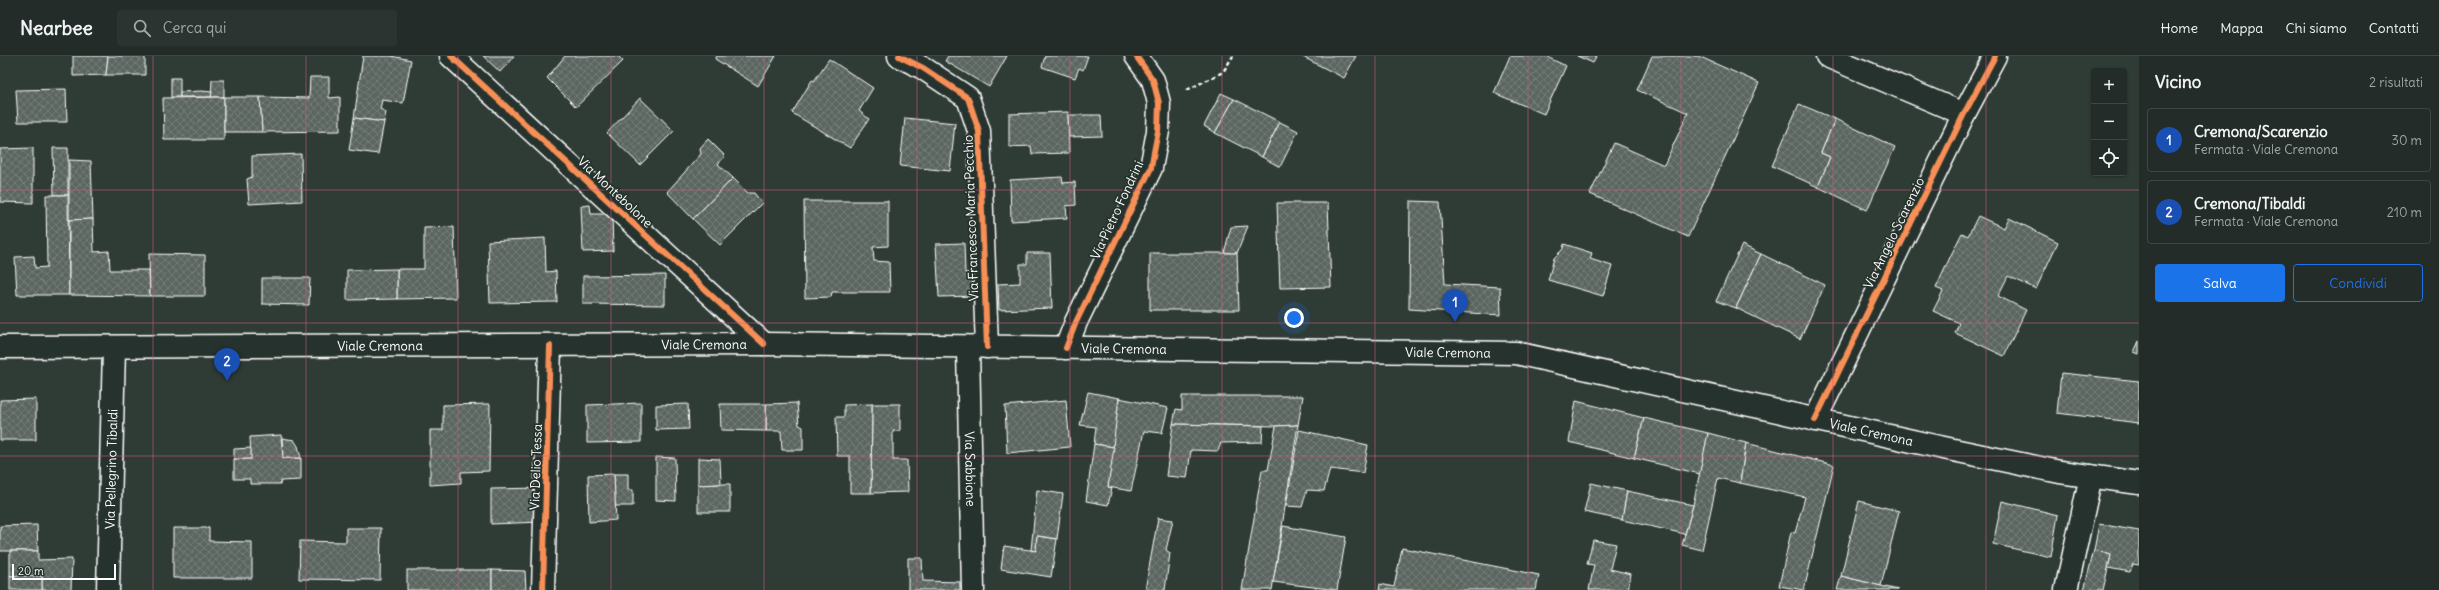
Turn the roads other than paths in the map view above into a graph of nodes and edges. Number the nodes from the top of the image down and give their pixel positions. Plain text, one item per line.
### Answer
1 (451, 56) edge
2 (899, 56) edge
3 (1136, 56) edge
4 (1827, 56) edge
5 (1995, 56) edge
6 (1964, 114) junction
7 (764, 344) junction
8 (550, 346) junction
9 (0, 347) edge
10 (114, 348) junction
11 (978, 348) junction
12 (1066, 348) junction
13 (1815, 420) junction
14 (2091, 476) junction
15 (2139, 483) edge
16 (108, 590) edge
17 (543, 590) edge
18 (973, 590) edge
19 (2066, 590) edge

1 - 7 street, Via Montebolone
2 - 11 street, Via Francesco Maria Pecchio
3 - 12 street, Via Pietro Fondrini
4 - 6 street
5 - 6 street, Via Angelo Scarenzio
6 - 13 street, Via Angelo Scarenzio
7 - 8 street, Viale Cremona
7 - 11 street, Viale Cremona
8 - 10 street, Viale Cremona
8 - 17 street, Via Delio Tessa
9 - 10 street, Viale Cremona
10 - 16 street, Via Pellegrino Tibaldi
11 - 12 street, Viale Cremona
11 - 18 street, Via Sabbione
12 - 13 street, Viale Cremona
13 - 14 street, Viale Cremona
14 - 15 street, Viale Cremona
14 - 19 street

